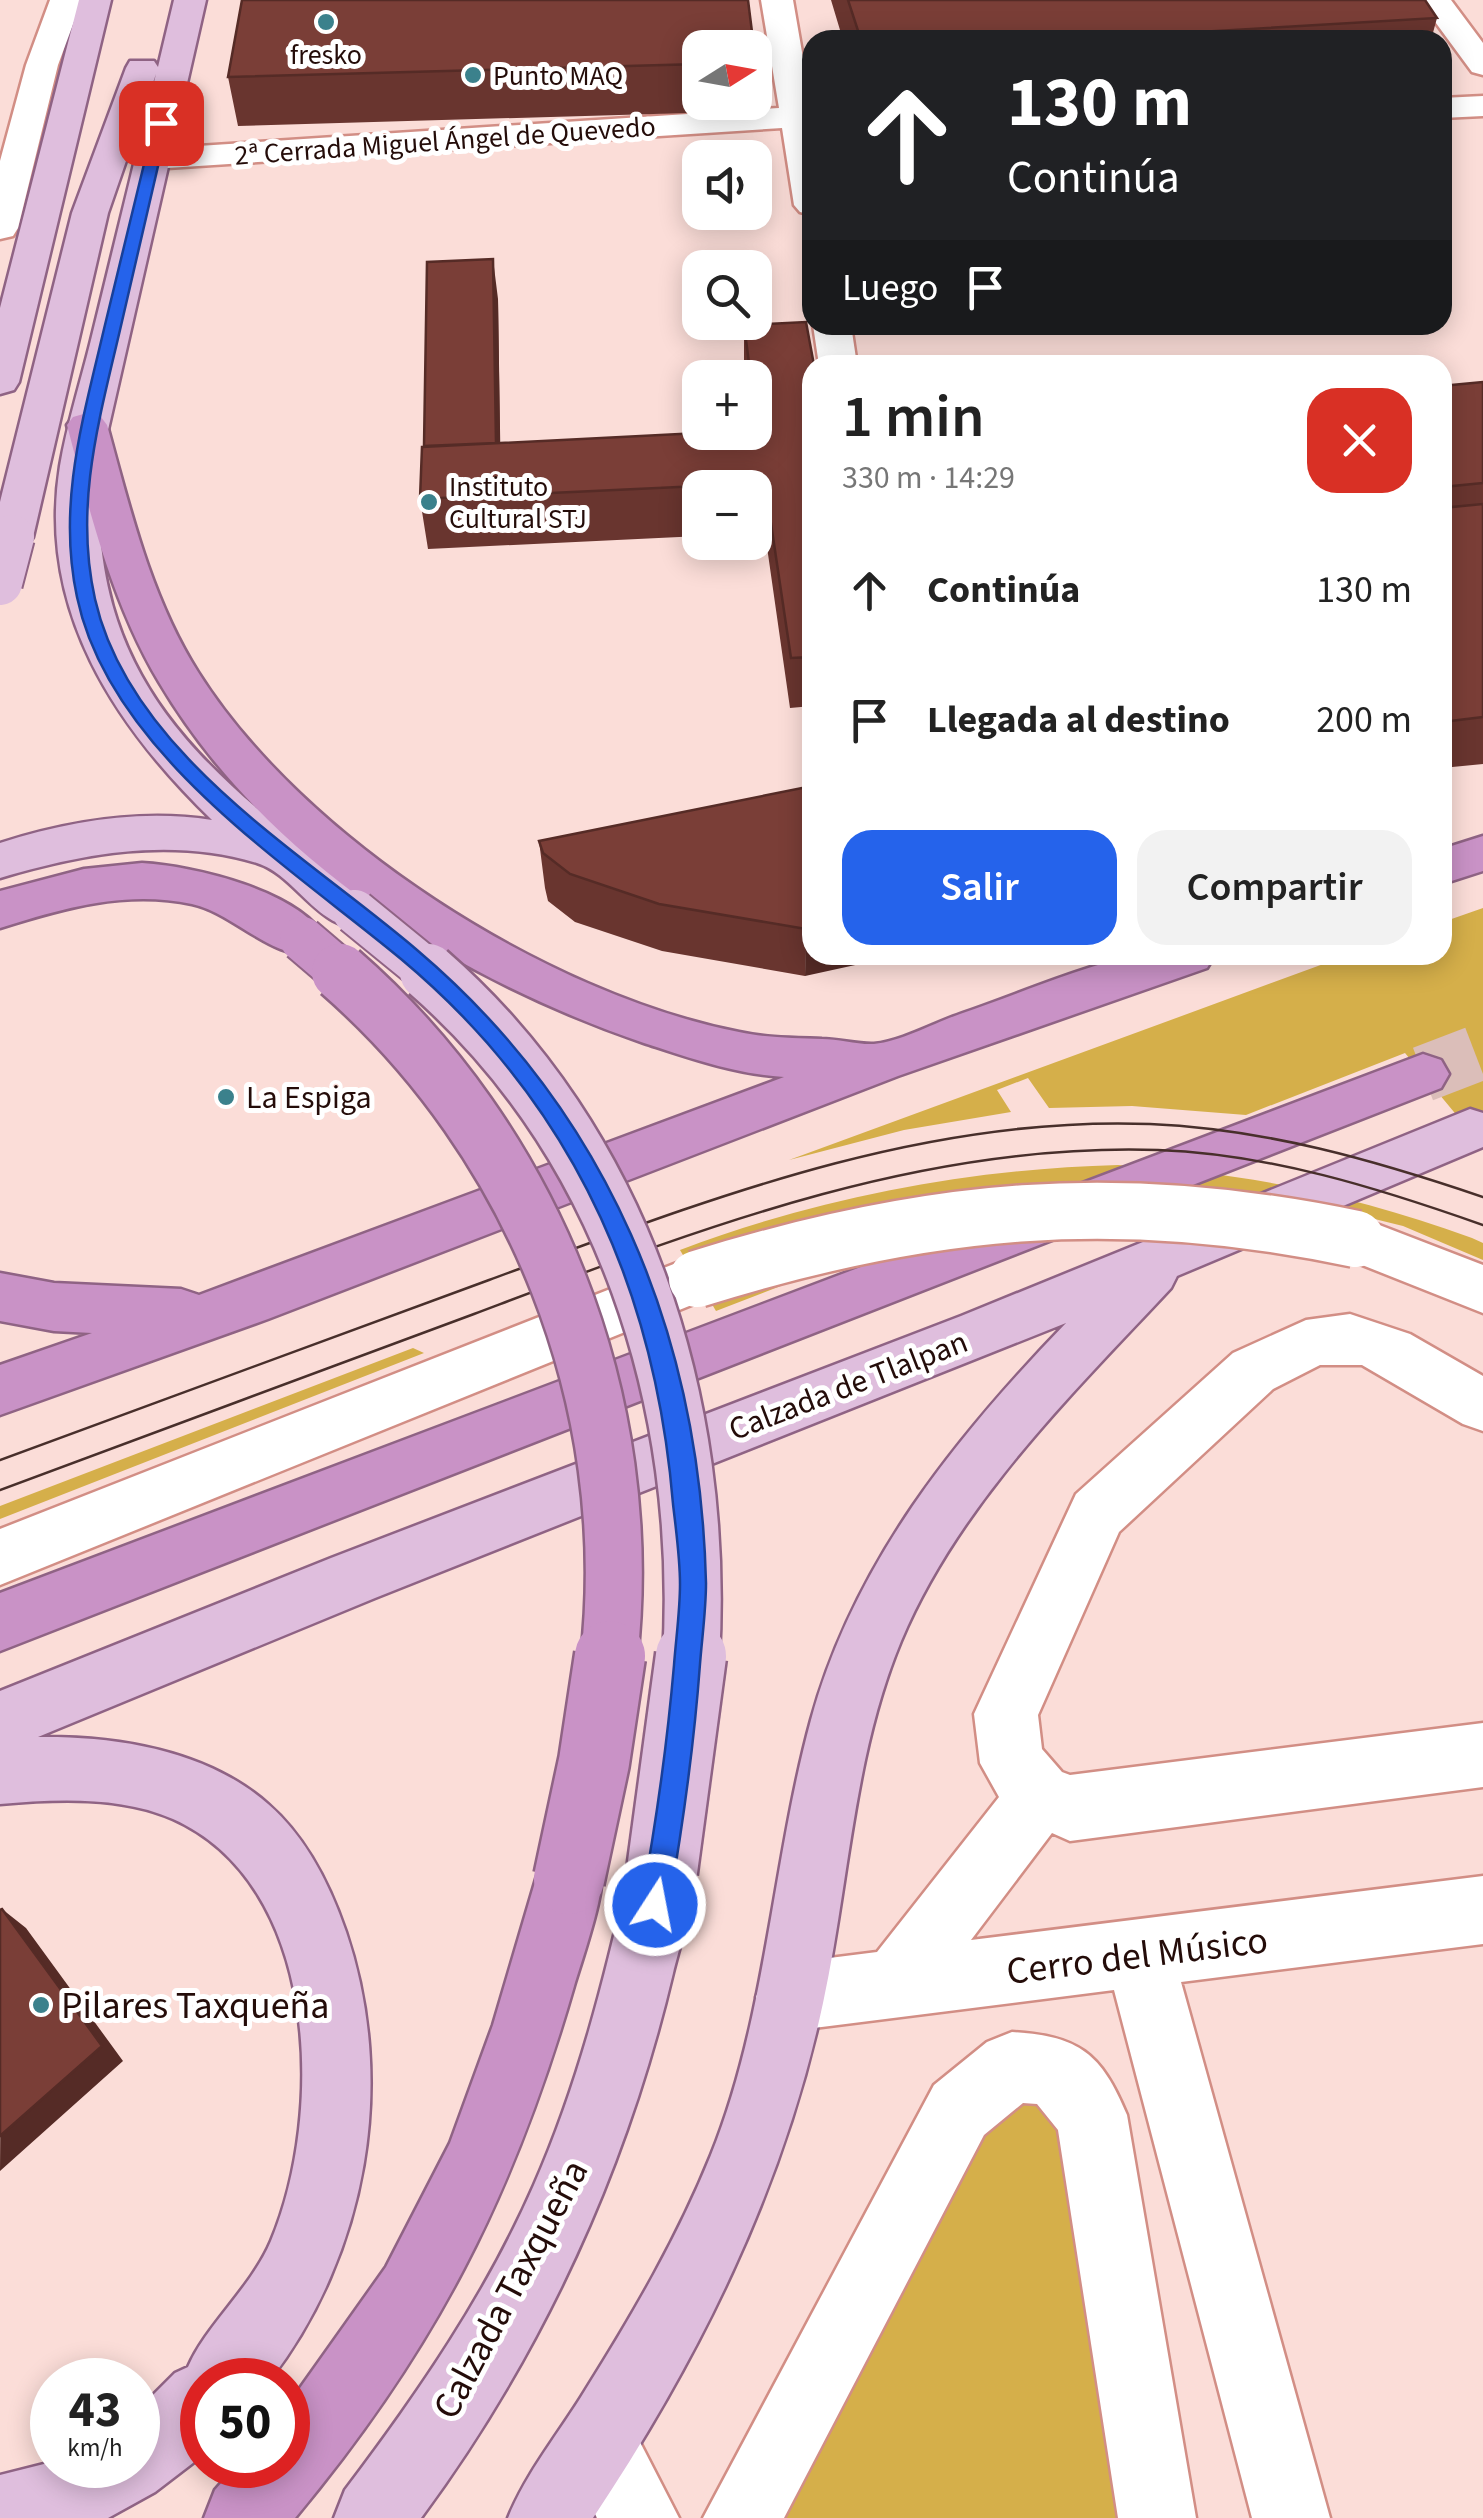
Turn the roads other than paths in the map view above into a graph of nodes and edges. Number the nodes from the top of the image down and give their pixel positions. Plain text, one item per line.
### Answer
1 (66, 0) edge
2 (94, 0) edge
3 (180, 0) edge
4 (190, 0) edge
5 (777, 0) edge
6 (1435, 0) edge
7 (1483, 65) edge
8 (1483, 106) edge
9 (1452, 108) edge
10 (798, 117) junction
11 (802, 142) edge
12 (152, 159) junction
13 (0, 228) edge
14 (0, 382) edge
15 (88, 425) junction
16 (76, 530) junction
17 (6, 556) edge
18 (0, 583) edge
19 (273, 849) junction
20 (1483, 853) edge
21 (0, 861) edge
22 (1452, 864) edge
23 (0, 910) edge
24 (1161, 965) edge
25 (880, 1062) junction
26 (1423, 1074) tunnel mouth
27 (1470, 1130) dead end
28 (1166, 1256) junction
29 (1483, 1289) edge
30 (0, 1298) edge
31 (248, 1302) junction
32 (0, 1390) edge
33 (1483, 1406) edge
34 (0, 1557) edge
35 (0, 1622) edge
36 (0, 1722) edge
37 (1483, 1754) edge
38 (0, 1772) edge
39 (1040, 1796) junction
40 (1483, 1910) edge
41 (1139, 1956) junction
42 (894, 1984) junction
43 (790, 1996) junction
44 (240, 2358) edge
45 (180, 2423) edge
46 (160, 2441) edge
47 (599, 2442) junction
48 (85, 2488) edge
49 (0, 2514) edge
50 (243, 2518) edge
51 (373, 2518) edge
52 (547, 2518) edge
53 (640, 2518) edge
54 (742, 2518) edge
55 (1157, 2518) edge
56 (1291, 2518) edge

1 - 13 street
2 - 14 main road
3 - 17 main road
4 - 12 main road, Calzada Taxqueña
5 - 10 street
6 - 7 street
8 - 9 street
10 - 11 street
10 - 12 street, 2ª Cerrada Miguel Ángel de Quevedo
12 - 15 main road, Calzada Taxqueña
15 - 16 main road, Calzada Taxqueña
15 - 25 highway
16 - 17 main road
16 - 19 main road, Calzada Taxqueña
17 - 18 main road, bridge
19 - 21 main road
19 - 51 main road, Calzada Taxqueña, bridge
20 - 22 highway
23 - 50 highway, bridge
24 - 25 highway
25 - 31 highway
26 - 35 highway
27 - 28 main road, Calzada de Tlalpan
28 - 36 main road, Calzada de Tlalpan
28 - 43 main road
29 - 34 street, bridge
30 - 31 highway
31 - 32 highway
33 - 39 street
37 - 39 street
38 - 44 main road
39 - 42 street
40 - 41 street, Cerro del Músico
41 - 42 street, Cerro del Músico
41 - 56 street
42 - 43 street, Cerro del Músico
43 - 47 main road
45 - 46 main road
47 - 52 main road
47 - 53 street
48 - 49 main road
54 - 55 street

